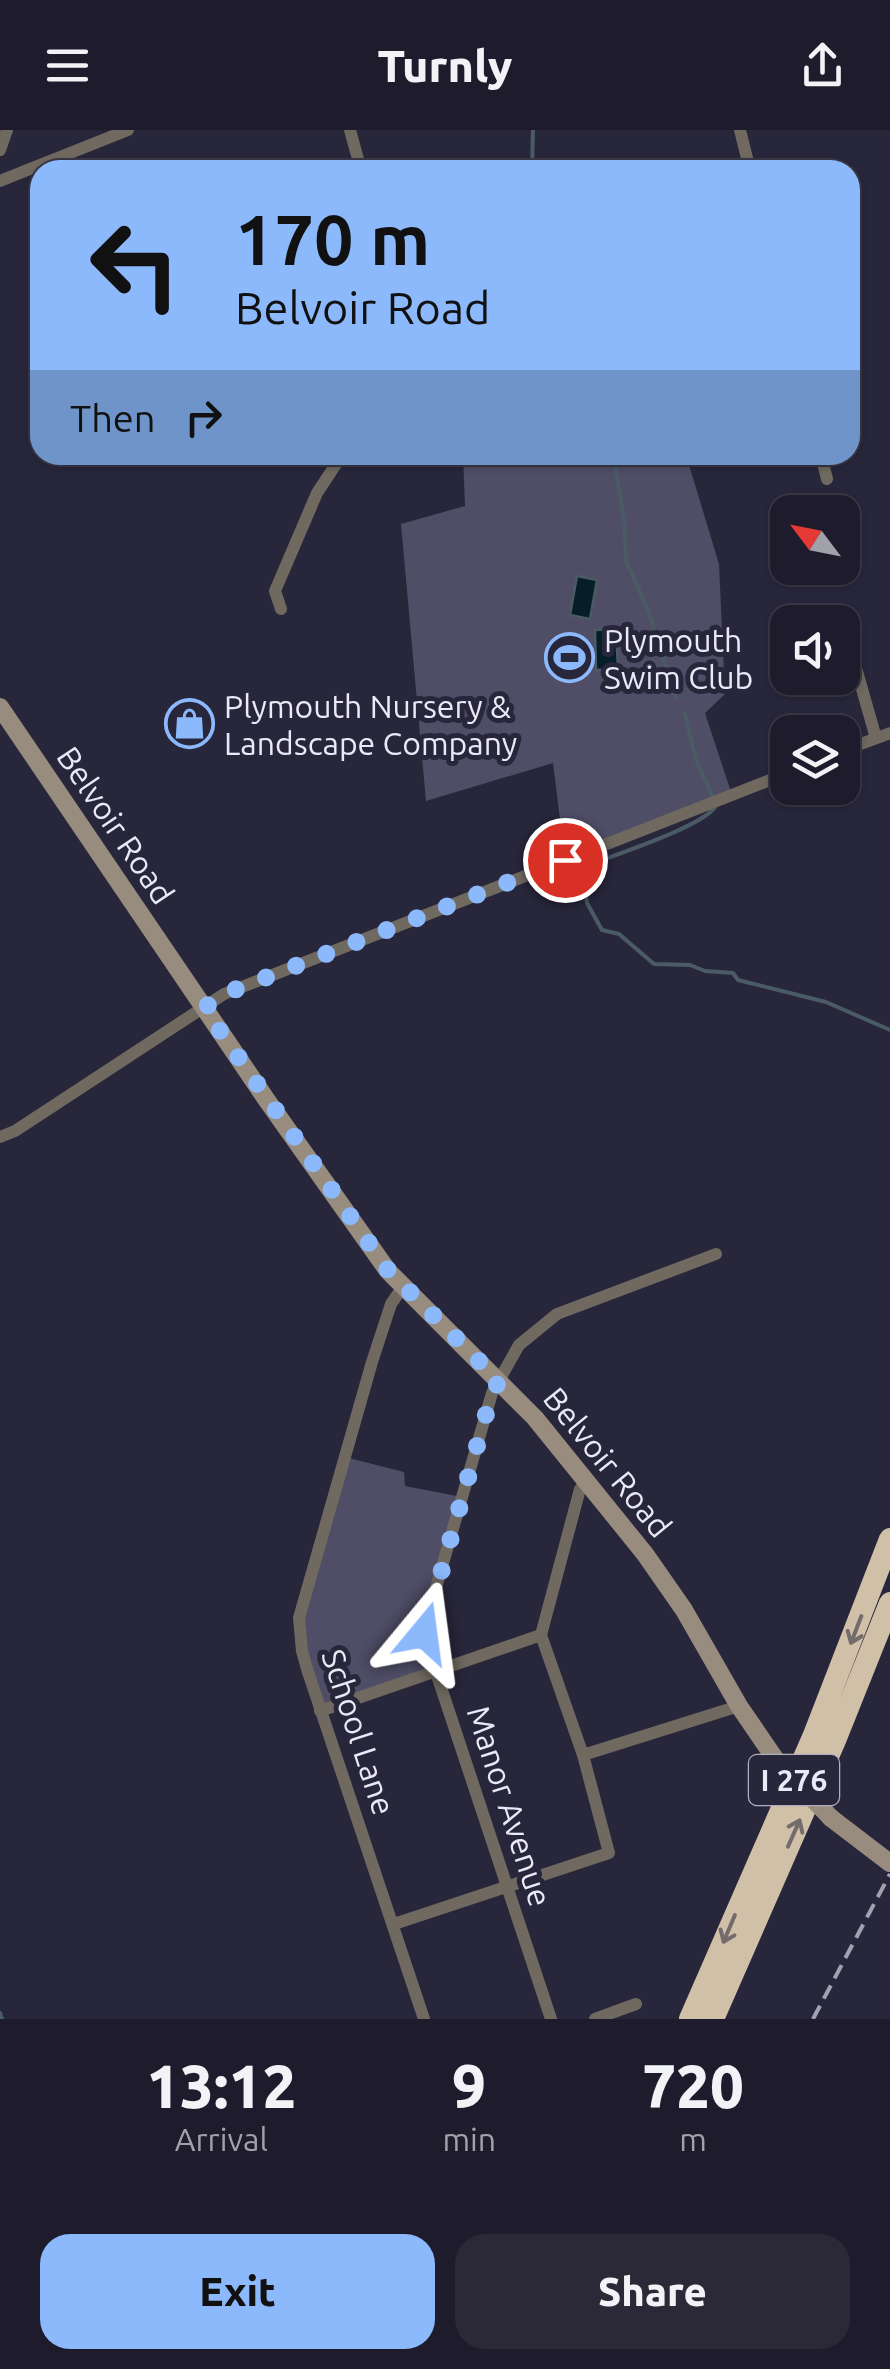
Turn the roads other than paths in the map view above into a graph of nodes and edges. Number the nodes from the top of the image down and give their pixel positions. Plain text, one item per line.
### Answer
1 (7, 130) edge
2 (128, 130) edge
3 (350, 130) edge
4 (740, 130) edge
5 (0, 150) edge
6 (54, 160) edge
7 (359, 160) edge
8 (748, 160) edge
9 (30, 170) edge
10 (0, 182) edge
11 (335, 465) edge
12 (824, 465) edge
13 (827, 479) dead end
14 (281, 609) dead end
15 (860, 682) edge
16 (0, 706) edge
17 (890, 733) edge
18 (876, 738) junction
19 (860, 744) edge
20 (770, 780) edge
21 (204, 1008) junction
22 (0, 1136) edge
23 (716, 1254) dead end
24 (402, 1288) junction
25 (499, 1381) junction
26 (588, 1483) junction
27 (890, 1538) edge
28 (890, 1603) edge
29 (541, 1635) junction
30 (437, 1671) junction
31 (739, 1706) junction
32 (320, 1711) junction
33 (583, 1755) junction
34 (888, 1861) edge
35 (508, 1886) junction
36 (394, 1924) junction
37 (636, 2004) dead end
38 (424, 2019) edge
39 (551, 2019) edge
40 (595, 2019) edge
41 (690, 2019) edge
42 (713, 2019) edge

1 - 5 street
2 - 6 street
3 - 7 street
4 - 8 street
9 - 10 street
11 - 14 street
12 - 13 street
15 - 18 street
16 - 21 street, Belvoir Road
17 - 18 street
18 - 19 street
20 - 21 street
21 - 22 street
21 - 24 street, Belvoir Road
23 - 25 street, Manor Avenue
24 - 25 street, Belvoir Road
24 - 32 street, School Lane
25 - 26 street, Belvoir Road
25 - 30 street, Manor Avenue
26 - 29 street
26 - 31 street, Belvoir Road
27 -> 41 highway, I 276
42 -> 28 highway, I 276
29 - 30 street
29 - 33 street
30 - 32 street
30 - 35 street, Manor Avenue
31 - 33 street
31 - 34 street, Belvoir Road, bridge
32 - 36 street, School Lane
33 - 35 street
35 - 36 street
35 - 39 street, Manor Avenue
36 - 38 street, School Lane
37 - 40 street

